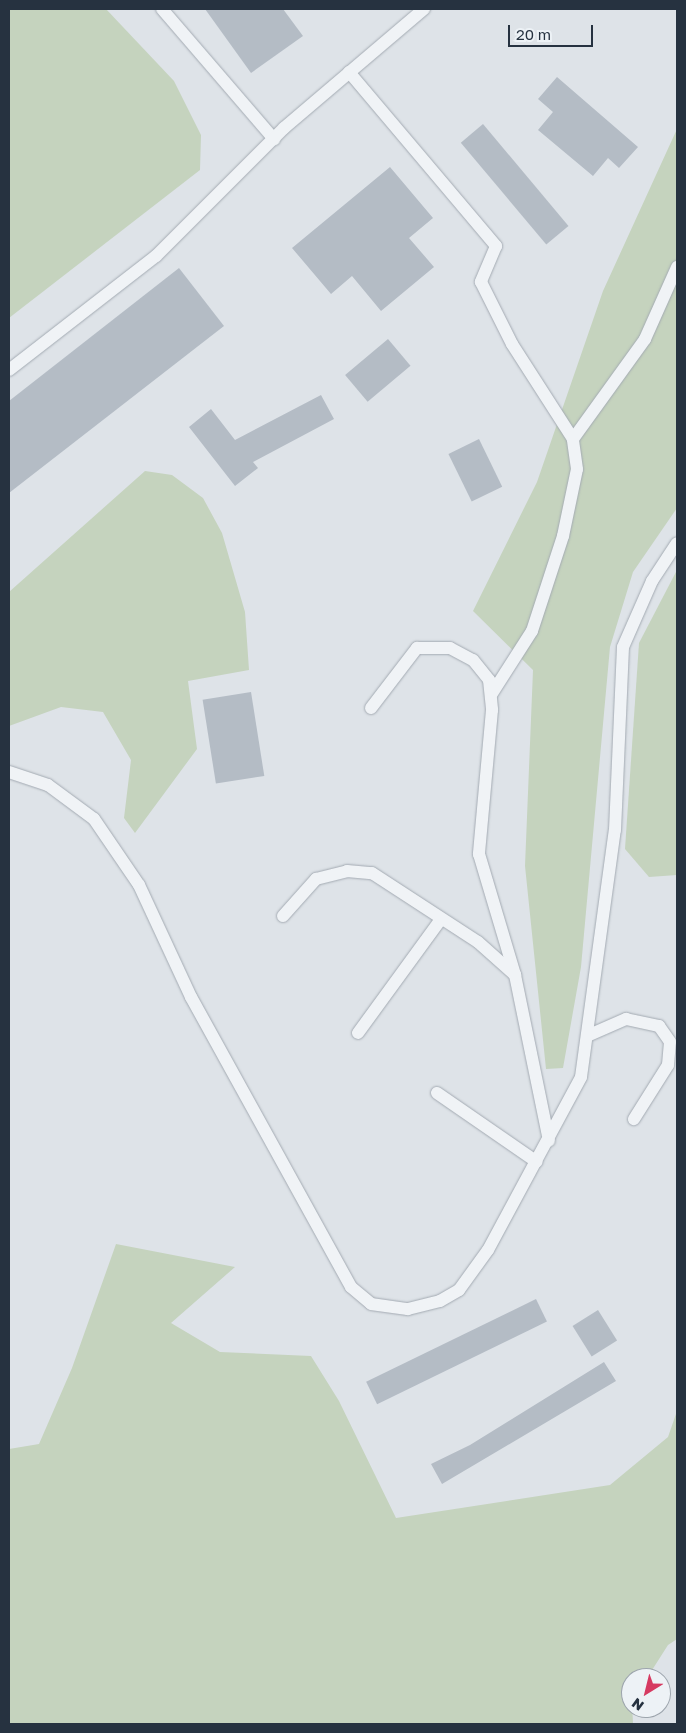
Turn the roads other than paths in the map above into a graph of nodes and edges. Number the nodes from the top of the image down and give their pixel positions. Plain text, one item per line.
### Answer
1 (162, 9) edge
2 (424, 9) edge
3 (350, 72) junction
4 (274, 139) junction
5 (677, 268) edge
6 (9, 370) edge
7 (572, 440) junction
8 (677, 543) edge
9 (491, 695) junction
10 (371, 708) dead end
11 (9, 772) edge
12 (283, 916) dead end
13 (441, 919) junction
14 (515, 975) junction
15 (358, 1033) dead end
16 (587, 1036) junction
17 (437, 1093) dead end
18 (634, 1119) dead end
19 (549, 1141) junction
20 (537, 1162) junction

1 - 4 lane
2 - 3 lane
3 - 4 lane
3 - 7 lane
4 - 6 lane
5 - 7 lane
7 - 9 lane
8 - 16 lane
9 - 10 lane
9 - 14 lane
11 - 20 lane
12 - 13 lane
13 - 14 lane
13 - 15 lane
14 - 19 lane
16 - 18 lane
16 - 19 lane
17 - 20 lane
19 - 20 lane

